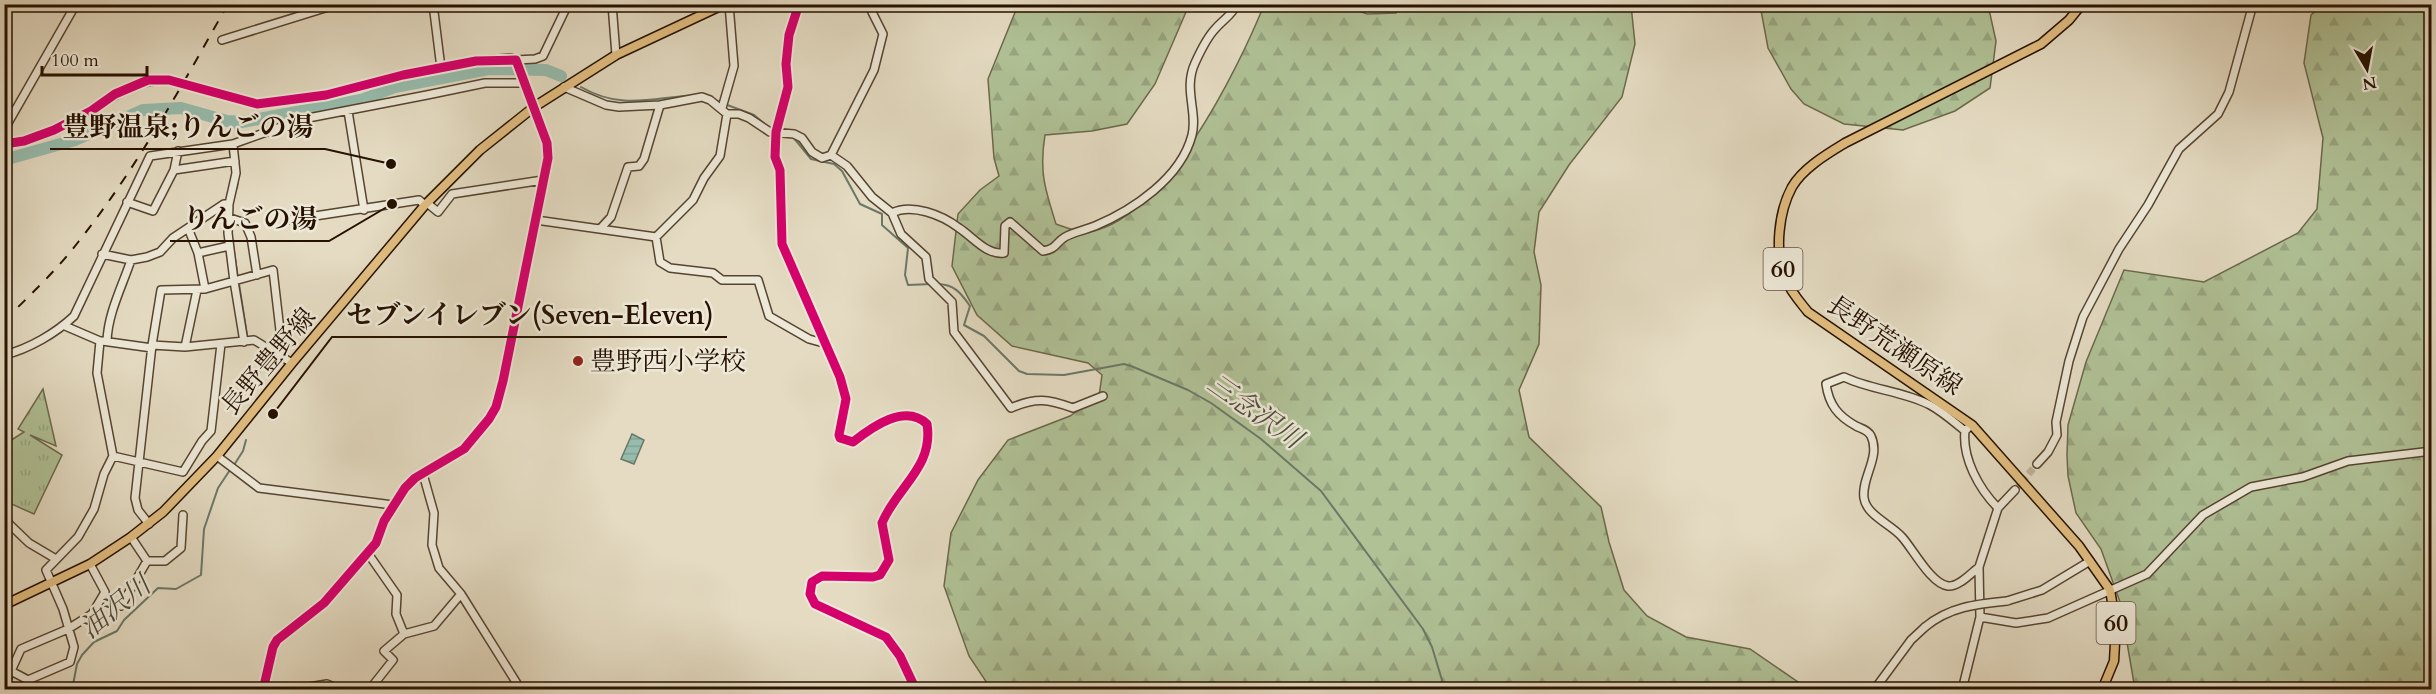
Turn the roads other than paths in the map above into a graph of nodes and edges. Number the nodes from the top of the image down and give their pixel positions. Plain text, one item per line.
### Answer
1 (76, 4) edge
2 (338, 4) edge
3 (433, 4) edge
4 (568, 4) edge
5 (612, 4) edge
6 (727, 4) edge
7 (799, 4) edge
8 (873, 4) edge
9 (1237, 4) edge
10 (2082, 4) edge
11 (2253, 4) edge
12 (222, 39) dead end
13 (616, 55) junction
14 (517, 63) junction
15 (441, 68) junction
16 (169, 80) tunnel mouth
17 (524, 80) junction
18 (188, 84) tunnel mouth
19 (564, 87) junction
20 (660, 105) junction
21 (534, 107) junction
22 (724, 107) junction
23 (348, 111) junction
24 (4, 130) edge
25 (776, 132) junction
26 (4, 144) edge
27 (233, 144) junction
28 (178, 151) junction
29 (831, 155) junction
30 (235, 161) junction
31 (174, 170) junction
32 (543, 180) junction
33 (128, 202) junction
34 (229, 204) junction
35 (427, 204) junction
36 (364, 210) junction
37 (892, 213) junction
38 (229, 218) junction
39 (289, 220) dead end
40 (536, 220) junction
41 (188, 228) junction
42 (600, 229) junction
43 (656, 237) junction
44 (230, 246) junction
45 (198, 253) junction
46 (102, 254) junction
47 (131, 260) junction
48 (257, 274) junction
49 (234, 281) junction
50 (201, 289) junction
51 (64, 326) junction
52 (281, 339) dead end
53 (103, 341) junction
54 (244, 342) junction
55 (222, 344) junction
56 (827, 344) junction
57 (152, 346) junction
58 (185, 347) junction
59 (4, 355) edge
60 (291, 363) junction
61 (1103, 396) dead end
62 (1969, 428) junction
63 (2432, 451) edge
64 (113, 456) junction
65 (217, 456) junction
66 (138, 464) junction
67 (2037, 464) tunnel mouth
68 (423, 474) junction
69 (2015, 490) tunnel mouth
70 (393, 506) junction
71 (1998, 508) junction
72 (183, 515) dead end
73 (4, 519) edge
74 (149, 524) junction
75 (130, 537) junction
76 (368, 552) junction
77 (56, 559) junction
78 (147, 561) junction
79 (2090, 561) junction
80 (90, 564) junction
81 (1979, 567) junction
82 (53, 583) junction
83 (2110, 590) junction
84 (461, 594) junction
85 (4, 605) edge
86 (121, 606) dead end
87 (1980, 617) junction
88 (68, 629) junction
89 (404, 634) junction
90 (10, 671) junction
91 (4, 686) edge
92 (263, 690) edge
93 (290, 690) edge
94 (341, 690) edge
95 (372, 690) edge
96 (521, 690) edge
97 (916, 690) edge
98 (1875, 690) edge
99 (1962, 690) edge
100 (2102, 690) edge

1 - 24 street
2 - 12 street
3 - 15 street
4 - 14 street
5 - 13 street
6 - 13 main road, 長野豊野線
6 - 22 street
7 - 25 street
8 - 29 street
9 - 37 street
10 - 62 main road, 長野荒瀬原線 / 60
11 - 67 street
13 - 19 main road, 長野豊野線
14 - 15 street
14 - 17 street
15 - 18 street
16 - 26 street
17 - 21 street
17 - 23 street
19 - 20 street
19 - 21 main road, 長野豊野線
20 - 22 street
20 - 42 street
21 - 32 street
21 - 35 main road, 長野豊野線
22 - 25 street
22 - 43 street
23 - 27 street
23 - 36 street
25 - 29 street
25 - 56 street
27 - 28 street
27 - 30 street
28 - 31 street
28 - 33 street
29 - 37 street
30 - 31 street
30 - 34 street
31 - 33 street
32 - 35 street
32 - 40 street
33 - 46 street
34 - 38 street
34 - 41 street
35 - 36 street
35 - 60 main road, 長野豊野線
36 - 39 street
37 - 61 street
38 - 44 street
38 - 48 street
40 - 42 street
40 - 68 street
41 - 45 street
41 - 47 street
42 - 43 street
43 - 56 street
44 - 45 street
44 - 49 street
45 - 50 street
46 - 47 street
46 - 51 street
47 - 53 street
48 - 49 street
48 - 52 street
49 - 50 street
49 - 54 street
50 - 57 street
50 - 58 street
51 - 53 street
51 - 59 street
53 - 57 street
53 - 64 street
54 - 55 street
54 - 60 street
55 - 58 street
55 - 66 street
56 - 97 street
57 - 58 street
57 - 66 street
60 - 65 main road, 長野豊野線
62 - 71 street
62 - 79 main road, 長野荒瀬原線 / 60
62 - 81 street
63 - 83 street
64 - 66 street
64 - 77 street
65 - 70 street
65 - 74 main road, 長野豊野線
66 - 74 street
68 - 70 street
68 - 84 street
69 - 71 street
70 - 76 street
71 - 81 street
72 - 78 street
73 - 77 street
74 - 75 main road, 長野豊野線
75 - 78 street
75 - 80 main road, 長野豊野線
76 - 89 street
76 - 92 street
77 - 82 street
78 - 86 street
79 - 83 main road, 長野荒瀬原線 / 60
79 - 98 street, bridge
80 - 82 main road, 長野豊野線
80 - 88 street
81 - 87 street
82 - 85 main road, 長野豊野線
82 - 88 street
83 - 87 street
83 - 100 main road, 長野荒瀬原線 / 60
84 - 89 street
84 - 96 street
87 - 99 street
88 - 90 street
88 - 90 street
89 - 95 street
90 - 91 street
93 - 94 street

